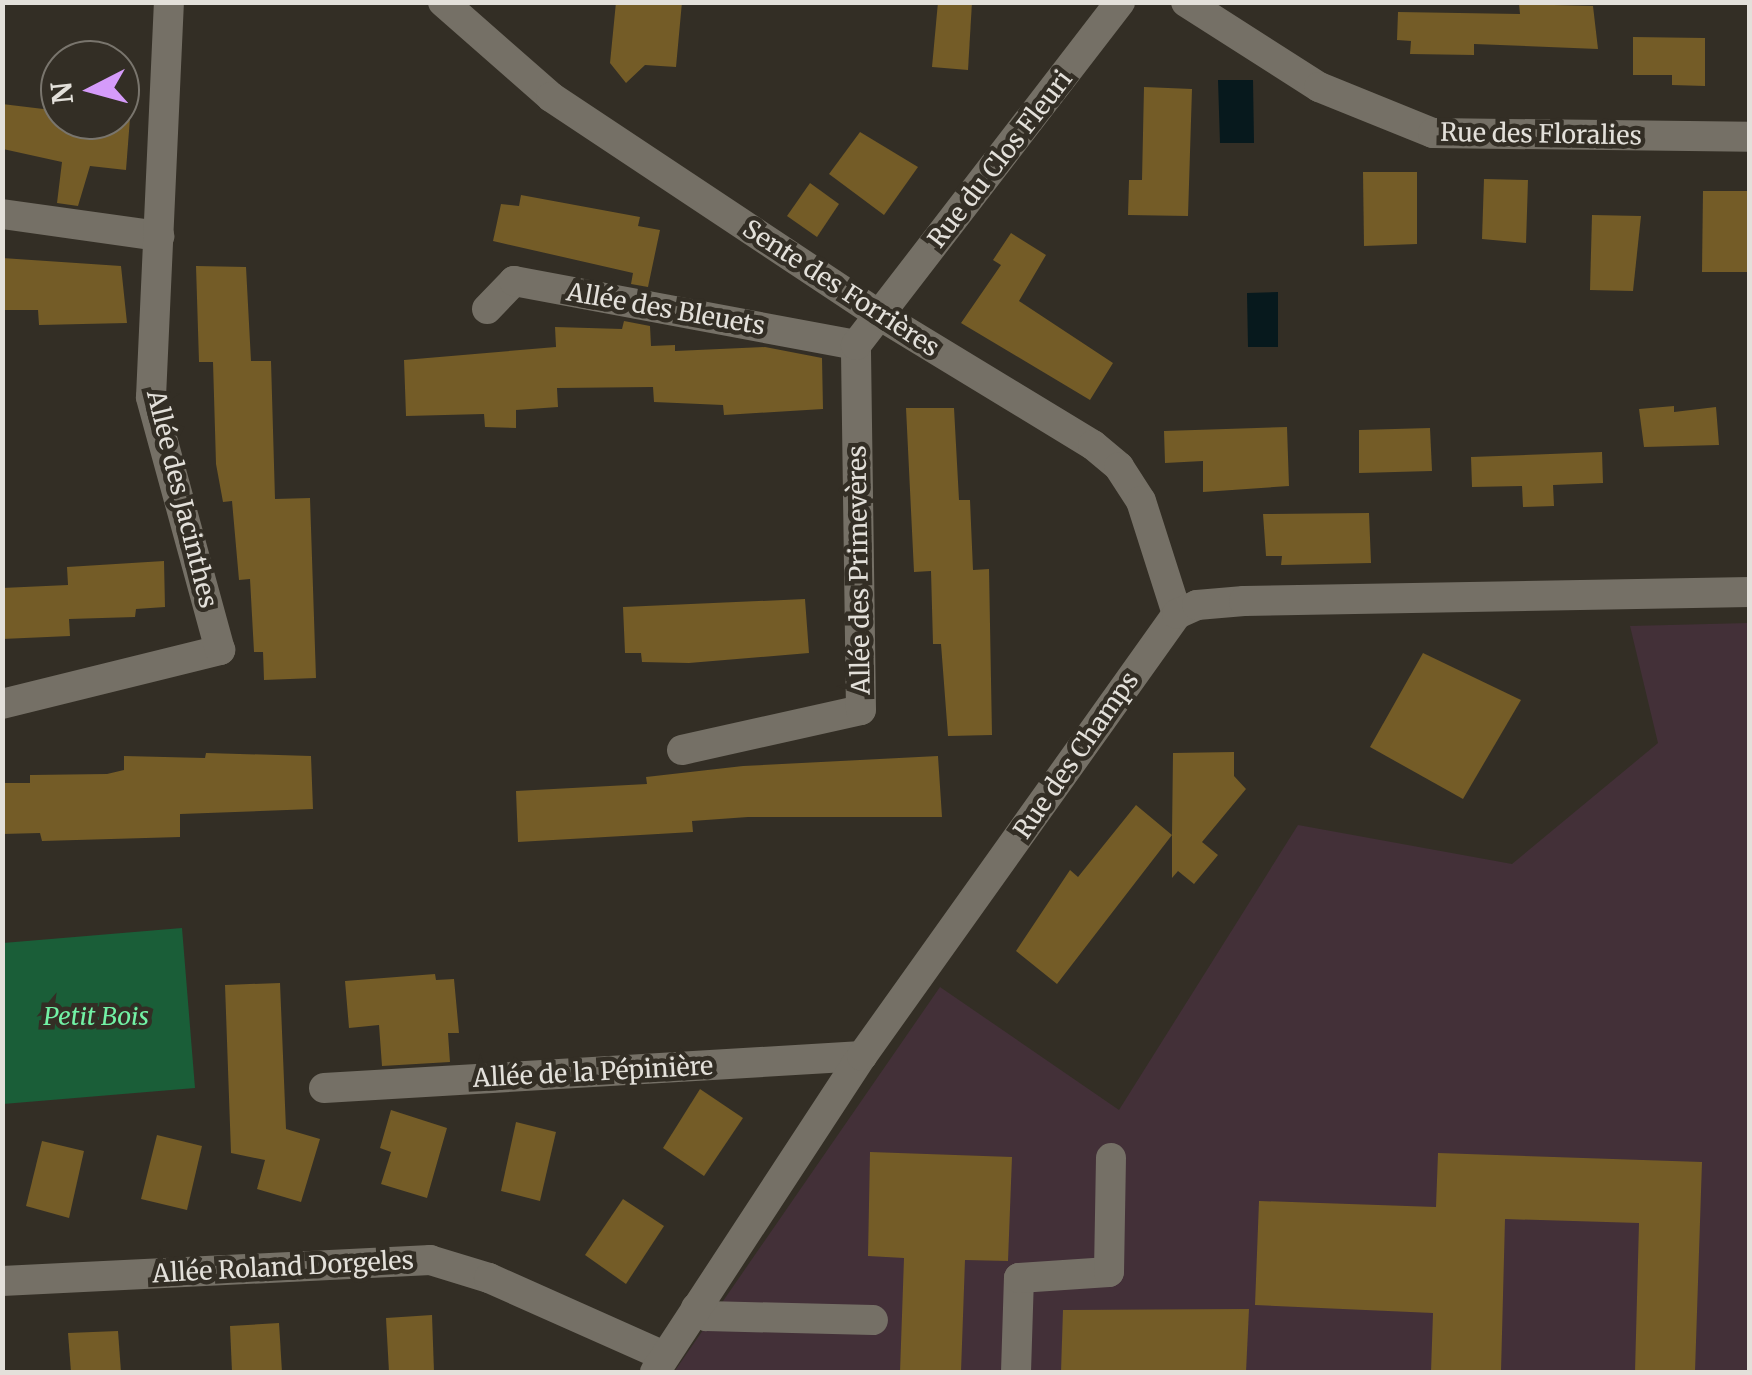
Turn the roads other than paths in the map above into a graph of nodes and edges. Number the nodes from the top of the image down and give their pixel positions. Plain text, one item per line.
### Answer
1 (168, 2) edge
2 (442, 2) edge
3 (1120, 2) edge
4 (1186, 2) edge
5 (1750, 137) edge
6 (2, 214) edge
7 (158, 236) junction
8 (488, 309) dead end
9 (880, 315) junction
10 (856, 344) junction
11 (1750, 592) edge
12 (1178, 614) junction
13 (2, 704) edge
14 (682, 750) dead end
15 (862, 1056) junction
16 (324, 1088) dead end
17 (1112, 1158) dead end
18 (2, 1281) edge
19 (696, 1308) junction
20 (873, 1320) dead end
21 (659, 1364) edge
22 (1016, 1372) edge

1 - 7 street, Allée des Jacinthes
2 - 9 street, Sente des Forrières
3 - 9 street, Rue du Clos Fleuri
4 - 5 street, Rue des Floralies
6 - 7 street
7 - 13 street, Allée des Jacinthes
8 - 10 street, Allée des Bleuets
9 - 10 street
9 - 12 street, Sente des Forrières
10 - 14 street, Allée des Primevères
11 - 12 street
12 - 15 street, Rue des Champs
15 - 16 street, Allée de la Pépinière
15 - 19 street, Rue des Champs
17 - 22 street
18 - 21 street, Allée Roland Dorgeles
19 - 20 street
19 - 21 street, Rue des Champs

